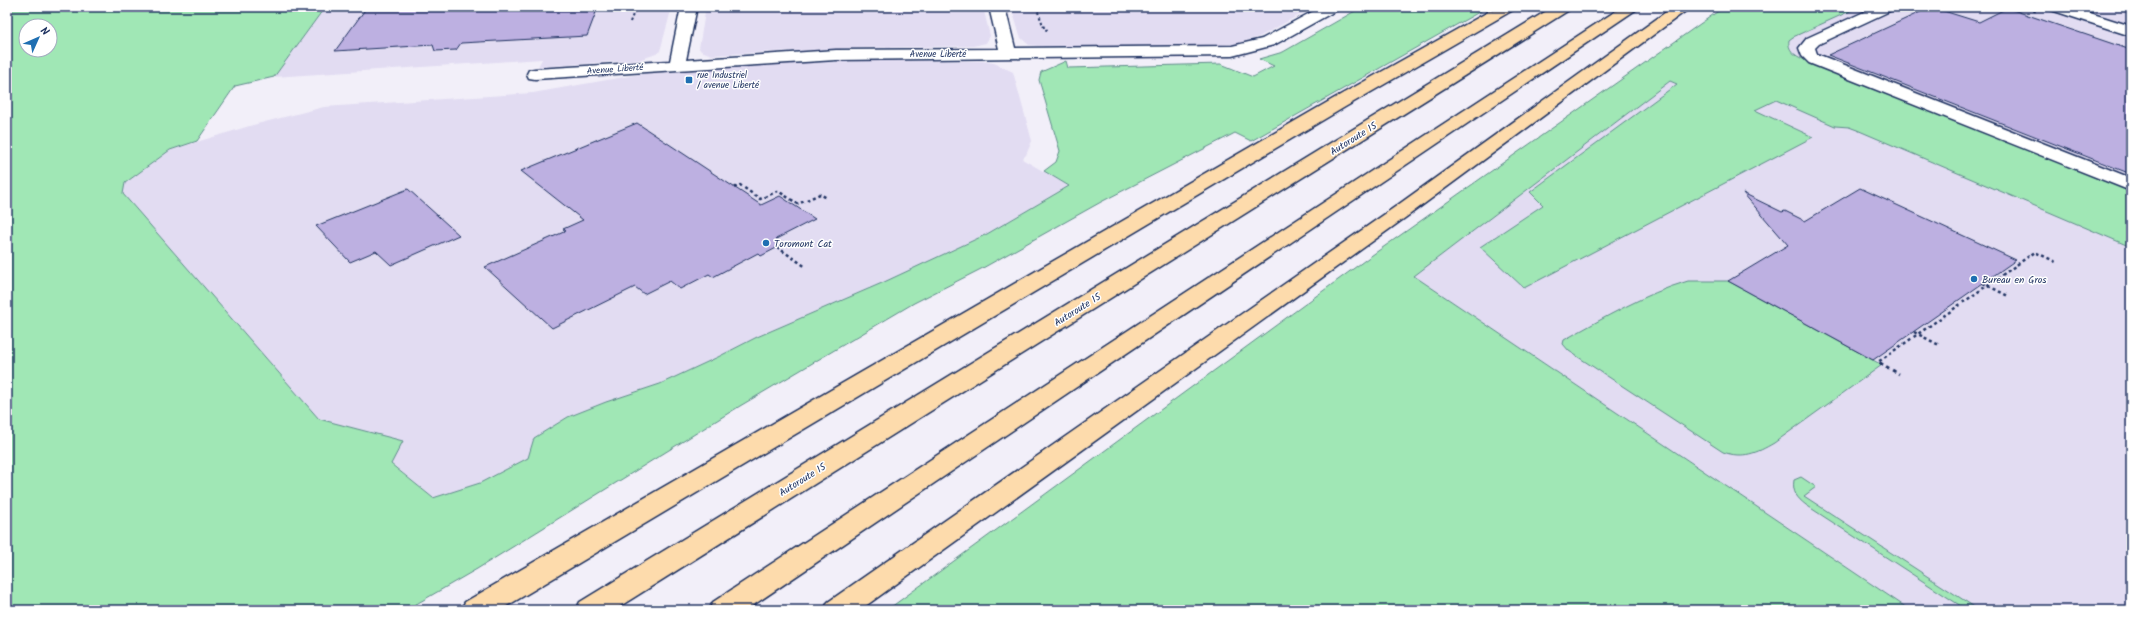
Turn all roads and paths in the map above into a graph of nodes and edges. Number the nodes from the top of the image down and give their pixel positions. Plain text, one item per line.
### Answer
1 (689, 7) edge
2 (997, 7) edge
3 (1036, 7) edge
4 (1332, 7) edge
5 (1508, 7) edge
6 (1564, 7) edge
7 (1632, 7) edge
8 (1683, 7) edge
9 (1697, 7) edge
10 (1887, 7) edge
11 (2056, 7) edge
12 (634, 12) dead end
13 (630, 22) dead end
14 (1050, 29) dead end
15 (1045, 30) junction
16 (2131, 31) edge
17 (1047, 37) dead end
18 (1008, 53) junction
19 (677, 64) junction
20 (1592, 72) junction
21 (535, 74) dead end
22 (2131, 185) edge
23 (734, 188) dead end
24 (827, 198) dead end
25 (777, 248) dead end
26 (2056, 262) dead end
27 (806, 267) dead end
28 (1983, 284) dead end
29 (1987, 286) junction
30 (2008, 296) dead end
31 (1914, 332) dead end
32 (1918, 334) junction
33 (1939, 346) dead end
34 (1899, 374) dead end
35 (475, 610) edge
36 (590, 610) edge
37 (723, 610) edge
38 (838, 610) edge

1 - 19 street
2 - 18 street
3 - 15 path
4 - 18 street, Avenue Liberté
5 - 35 highway
6 - 36 highway, Autoroute 15
7 - 37 highway
8 - 20 highway
9 - 20 highway
10 - 22 street
11 - 16 street
12 - 13 path
14 - 15 path
15 - 17 path
18 - 19 street, Avenue Liberté
19 - 21 street, Avenue Liberté
20 - 38 highway
23 - 24 path
25 - 27 path
26 - 29 path
28 - 29 path
29 - 30 path
29 - 32 path
31 - 32 path
32 - 33 path
32 - 34 path

